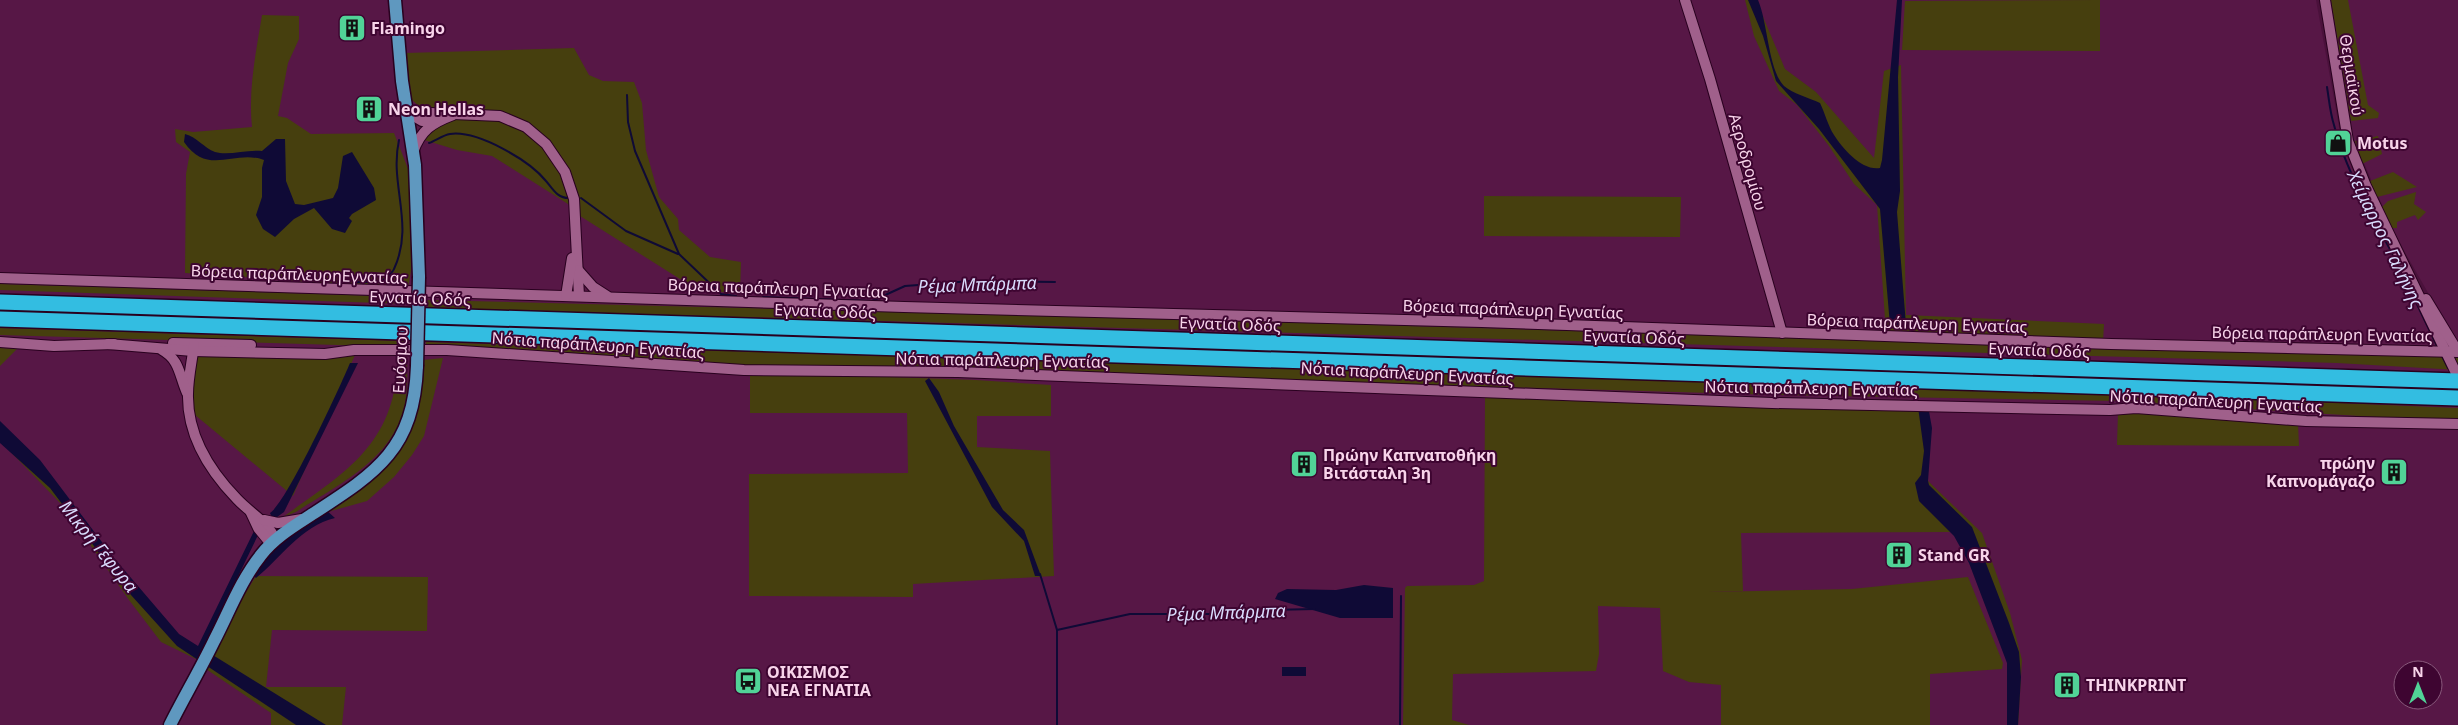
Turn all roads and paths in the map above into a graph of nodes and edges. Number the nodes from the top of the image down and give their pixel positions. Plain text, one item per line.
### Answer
1 (394, 0) edge
2 (1684, 0) edge
3 (2325, 0) edge
4 (407, 112) junction
5 (456, 113) junction
6 (437, 121) junction
7 (413, 153) junction
8 (575, 242) junction
9 (578, 270) junction
10 (0, 278) edge
11 (2416, 289) junction
12 (566, 296) junction
13 (579, 296) junction
14 (611, 297) junction
15 (0, 302) edge
16 (0, 319) edge
17 (1782, 333) junction
18 (0, 342) edge
19 (108, 344) junction
20 (159, 348) junction
21 (190, 348) junction
22 (2445, 352) junction
23 (2458, 352) edge
24 (2455, 379) edge
25 (182, 381) junction
26 (188, 394) junction
27 (2458, 398) edge
28 (2458, 424) edge
29 (251, 513) junction
30 (305, 518) junction
31 (264, 520) junction
32 (274, 542) junction
33 (170, 725) edge

1 - 4 main road, Ευόσμου
2 - 17 street, Αεροδρομίου
3 - 11 street, Θερμαϊκού
4 - 5 street
4 - 6 street
4 - 7 main road, Ευόσμου
5 - 6 street
5 - 8 street
6 - 7 street
7 - 30 main road, Ευόσμου, bridge
8 - 9 street
8 - 12 street
9 - 13 street
9 - 14 street
10 - 12 street, Βόρεια παράπλευρηΕγνατίας
11 - 22 street, Θερμαϊκού
11 - 23 street, Θερμαϊκού
12 - 13 street, Βόρεια παράπλευρη Εγνατίας
13 - 14 street, Βόρεια παράπλευρη Εγνατίας
14 - 17 street, Βόρεια παράπλευρη Εγνατίας
15 - 24 highway, Εγνατία Οδός
16 - 27 highway
17 - 22 street, Βόρεια παράπλευρη Εγνατίας
18 - 19 street, Νότια παράπλευρη Εγνατίας
19 - 20 street, Νότια παράπλευρη Εγνατίας
19 - 21 street, Νότια παράπλευρη Εγνατίας
20 - 21 street, Νότια παράπλευρη Εγνατίας
20 - 25 street
21 - 25 street
21 - 26 street
21 - 28 street, Νότια παράπλευρη Εγνατίας
22 - 23 street, Βόρεια παράπλευρη Εγνατίας
22 - 24 street, Θερμαϊκού
25 - 26 street
26 - 29 street
29 - 31 street
29 - 32 street
30 - 31 street
30 - 32 main road, Ευόσμου
31 - 32 street
32 - 33 main road, Ευόσμου

